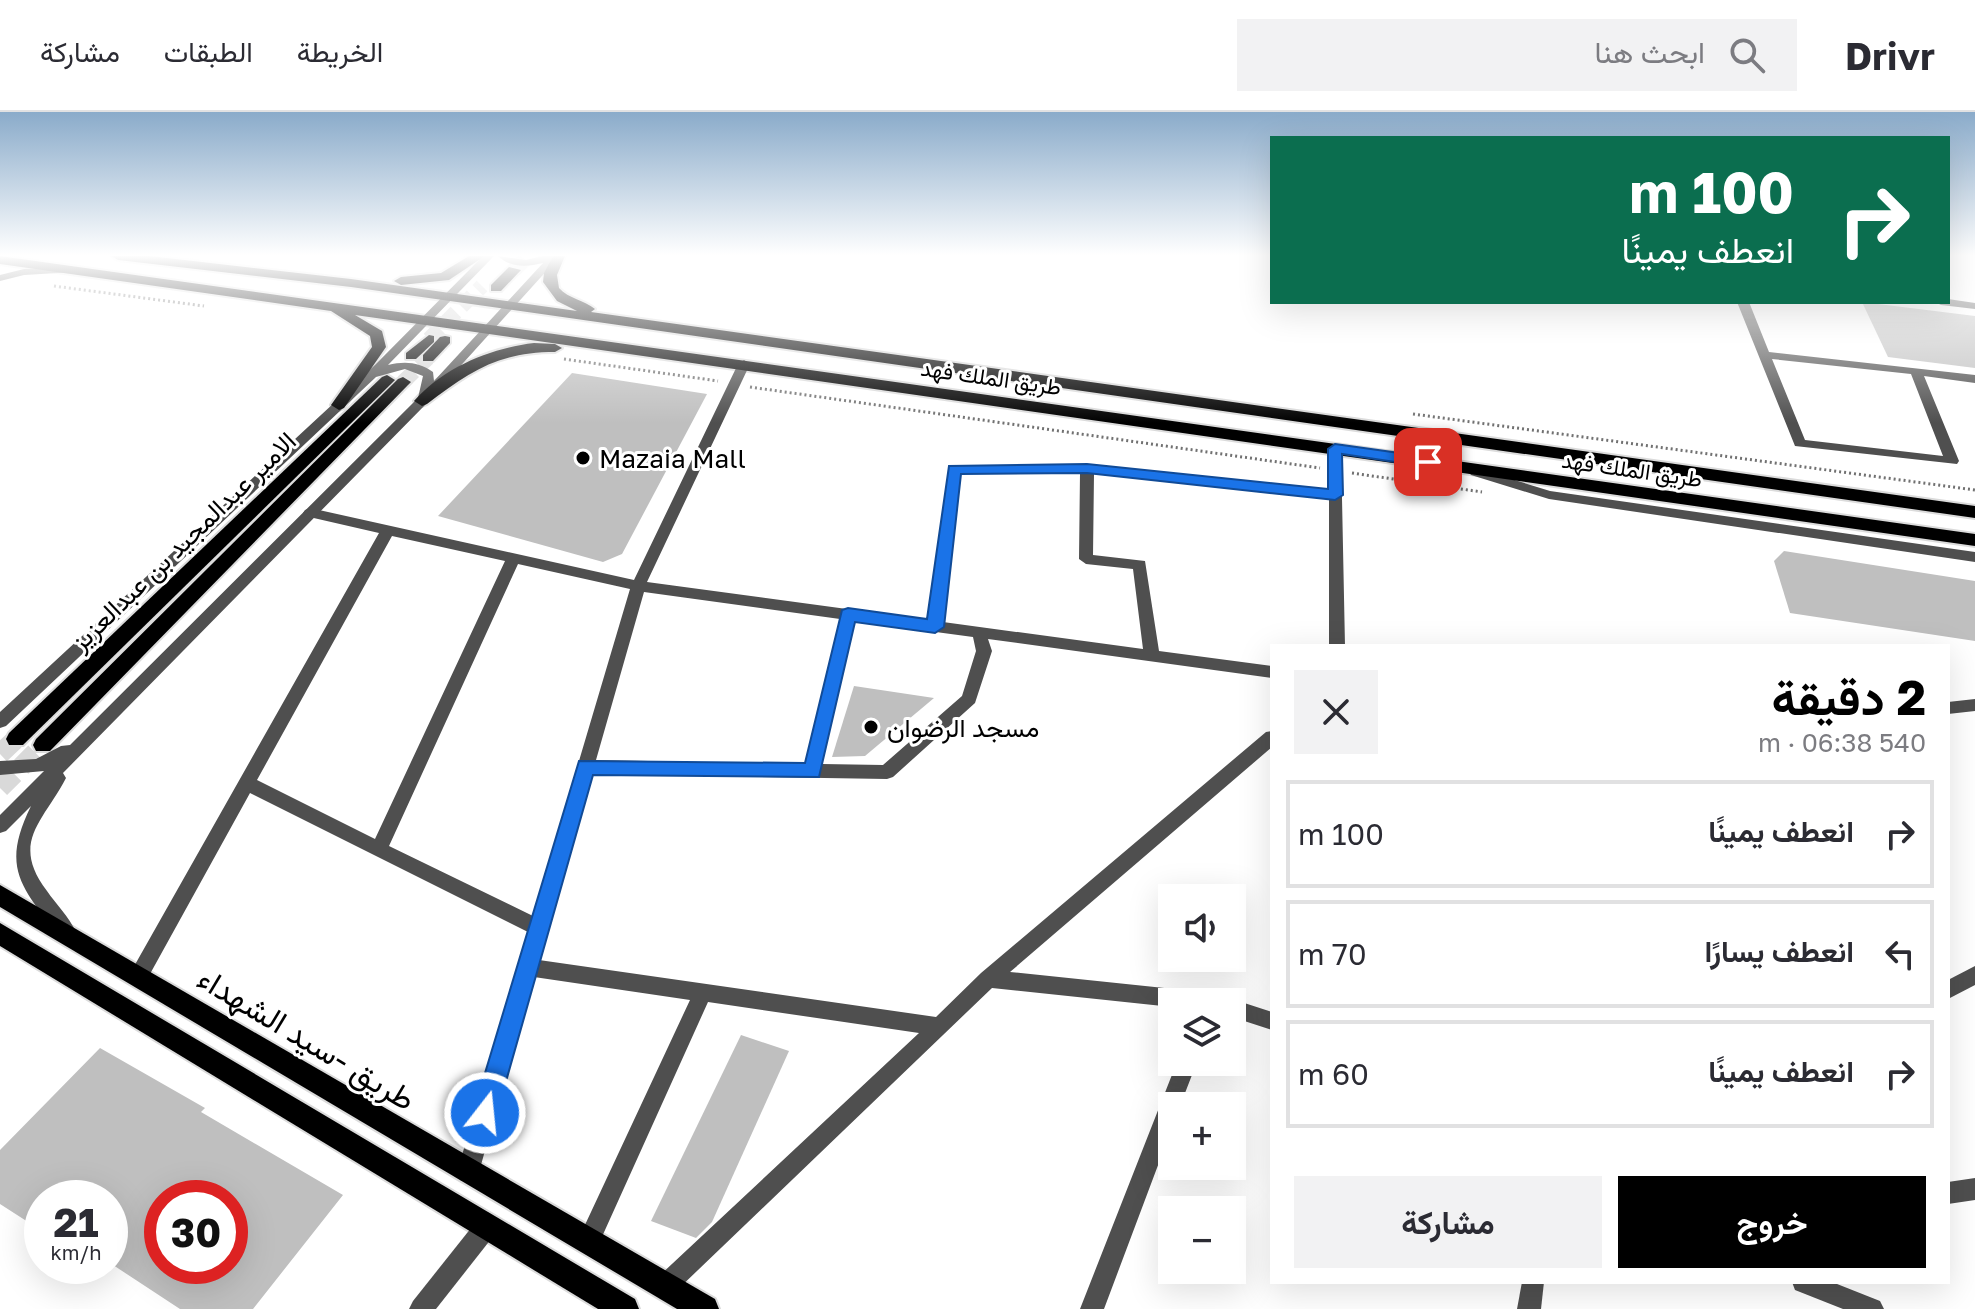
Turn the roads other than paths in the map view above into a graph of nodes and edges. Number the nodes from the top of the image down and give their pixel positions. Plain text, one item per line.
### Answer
1 (340, 312) edge
2 (379, 312) edge
3 (434, 312) edge
4 (502, 312) edge
5 (550, 312) edge
6 (601, 312) edge
7 (1747, 312) edge
8 (427, 319) junction
9 (487, 327) junction
10 (710, 334) junction
11 (429, 339) tunnel mouth
12 (445, 340) tunnel mouth
13 (1764, 355) junction
14 (411, 356) tunnel mouth
15 (690, 356) junction
16 (428, 358) tunnel mouth
17 (744, 364) junction
18 (1916, 371) junction
19 (1975, 379) edge
20 (422, 401) junction
21 (342, 402) junction
22 (1335, 449) junction
23 (1460, 466) junction
24 (1087, 469) junction
25 (1335, 495) junction
26 (1975, 512) edge
27 (310, 513) junction
28 (388, 530) junction
29 (1975, 540) edge
30 (1975, 557) edge
31 (514, 558) junction
32 (638, 586) junction
33 (848, 615) junction
34 (935, 627) junction
35 (979, 632) junction
36 (1337, 644) edge
37 (1152, 656) junction
38 (1270, 672) edge
39 (1975, 705) edge
40 (1950, 708) edge
41 (0, 722) edge
42 (16, 739) tunnel mouth
43 (1270, 739) edge
44 (82, 743) junction
45 (43, 745) tunnel mouth
46 (586, 767) junction
47 (0, 768) edge
48 (812, 771) junction
49 (246, 783) junction
50 (0, 826) edge
51 (379, 849) junction
52 (0, 895) edge
53 (539, 928) junction
54 (0, 934) edge
55 (71, 937) junction
56 (0, 947) edge
57 (43, 959) junction
58 (528, 967) junction
59 (1975, 975) edge
60 (138, 977) junction
61 (988, 979) junction
62 (1950, 989) edge
63 (703, 992) junction
64 (1158, 997) edge
65 (1246, 1013) edge
66 (1270, 1020) edge
67 (940, 1027) junction
68 (1182, 1076) edge
69 (468, 1172) junction
70 (1975, 1189) edge
71 (1950, 1193) edge
72 (487, 1226) junction
73 (588, 1242) junction
74 (1533, 1284) edge
75 (1813, 1284) edge
76 (665, 1286) junction
77 (421, 1309) edge
78 (625, 1309) edge
79 (705, 1309) edge
80 (1092, 1309) edge
81 (1529, 1309) edge
82 (1872, 1309) edge

1 - 21 main road
2 - 8 main road, طريق الملك فهد
3 - 8 street
4 - 9 street
5 - 10 main road, طريق الملك فهد
6 - 10 main road
7 - 13 street
8 - 9 main road, طريق الملك فهد
8 - 21 street
9 - 15 main road, طريق الملك فهد
9 - 20 street
10 - 26 main road, طريق الملك فهد
11 - 14 main road
12 - 16 main road
13 - 18 street
13 - 18 street
15 - 17 main road, طريق الملك فهد
15 - 20 main road
17 - 22 main road, طريق الملك فهد
17 - 32 street
18 - 19 street
20 - 21 street
20 - 27 street
21 - 41 street
22 - 23 main road, طريق الملك فهد
22 - 25 street
23 - 29 main road, طريق الملك فهد
23 - 30 street
24 - 25 street
24 - 34 street
24 - 37 street
25 - 36 street
27 - 28 street
27 - 44 street
28 - 31 street
28 - 49 street
31 - 32 street
31 - 51 street
32 - 33 street
32 - 46 street
33 - 34 street
33 - 48 street
34 - 35 street
35 - 37 street
35 - 48 street
37 - 38 street
39 - 40 street
42 - 45 main road, الامير عبدالمجيد بن عبدالعزيز
43 - 61 street
44 - 47 street
44 - 50 street
44 - 55 street
46 - 48 street
46 - 53 street
49 - 51 street
49 - 60 street
51 - 53 street
52 - 55 main road, طريق -سيد الشهداء
53 - 58 street
54 - 57 main road
55 - 60 main road, طريق -سيد الشهداء
56 - 57 street
57 - 72 main road
58 - 63 street
58 - 69 street
59 - 62 street
60 - 69 main road, طريق -سيد الشهداء
61 - 64 street
61 - 67 street
63 - 67 street
63 - 73 street
65 - 66 street
67 - 76 street
68 - 80 street
69 - 73 main road, طريق -سيد الشهداء
70 - 71 street
72 - 77 street
72 - 78 main road
73 - 76 main road, طريق -سيد الشهداء
74 - 81 street
75 - 82 street
76 - 79 main road, طريق -سيد الشهداء

